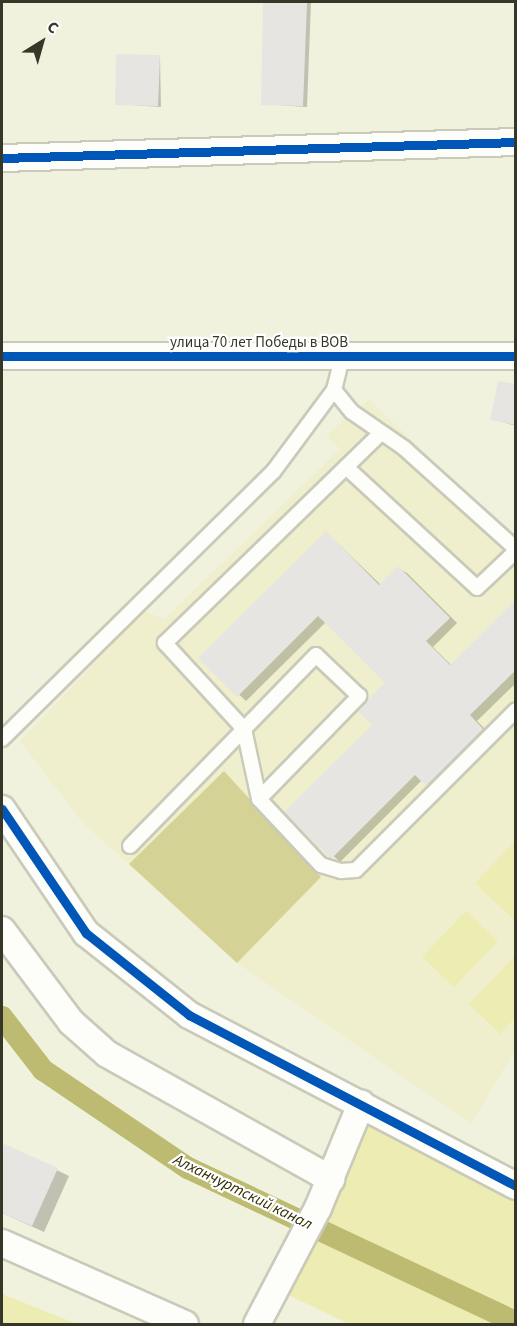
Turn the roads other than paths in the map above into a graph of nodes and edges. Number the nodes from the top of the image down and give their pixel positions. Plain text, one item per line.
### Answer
1 (516, 142) edge
2 (2, 158) edge
3 (516, 356) edge
4 (2, 357) edge
5 (342, 358) junction
6 (334, 390) junction
7 (380, 434) junction
8 (346, 467) junction
9 (516, 550) edge
10 (516, 710) edge
11 (244, 729) junction
12 (2, 739) edge
13 (259, 799) junction
14 (2, 809) edge
15 (130, 846) dead end
16 (2, 930) edge
17 (361, 1104) junction
18 (331, 1179) junction
19 (516, 1186) edge
20 (2, 1243) edge
21 (185, 1324) edge
22 (257, 1324) edge

1 - 2 street
3 - 5 street, улица 70 лет Победы в ВОВ
4 - 5 street, улица 70 лет Победы в ВОВ
5 - 6 lane
6 - 7 lane
6 - 12 lane
7 - 8 lane
7 - 9 lane
8 - 9 lane
8 - 11 lane
10 - 13 lane
11 - 13 lane
11 - 13 lane
11 - 15 lane
14 - 17 street
16 - 18 street
17 - 18 street
17 - 19 street
18 - 22 street
20 - 21 street

